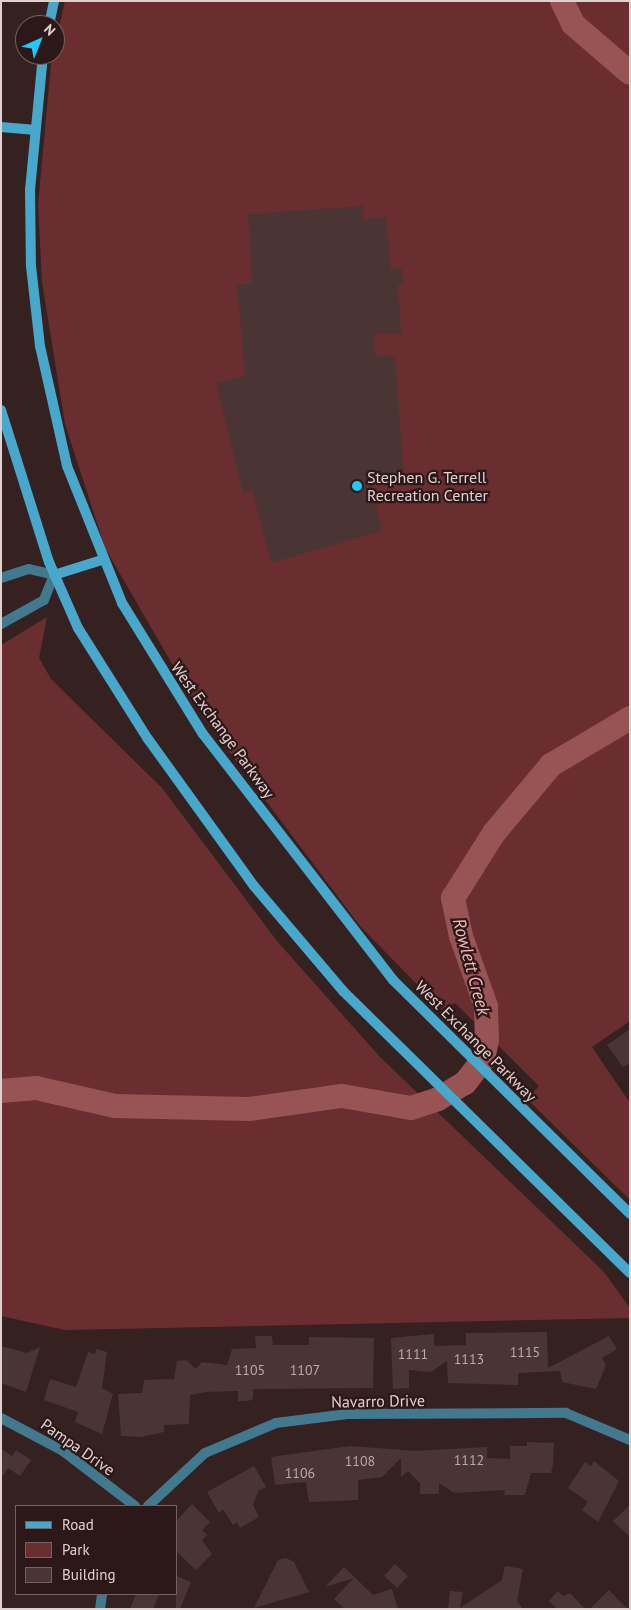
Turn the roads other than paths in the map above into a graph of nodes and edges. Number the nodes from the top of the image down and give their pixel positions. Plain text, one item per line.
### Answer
1 (54, 1) edge
2 (51, 15) edge
3 (42, 65) edge
4 (1, 127) edge
5 (33, 130) junction
6 (1, 410) edge
7 (102, 560) junction
8 (54, 575) junction
9 (1, 578) edge
10 (1, 624) edge
11 (630, 1214) edge
12 (630, 1273) edge
13 (1, 1418) edge
14 (630, 1440) edge
15 (134, 1505) edge
16 (149, 1505) edge
17 (102, 1595) edge
18 (100, 1609) edge

1 - 2 main road
3 - 5 main road, West Exchange Parkway
4 - 5 main road
5 - 7 main road, West Exchange Parkway
6 - 8 main road
7 - 8 main road
7 - 11 main road, West Exchange Parkway
8 - 9 street
8 - 10 street
8 - 12 main road
13 - 15 street, Pampa Drive
14 - 16 street, Navarro Drive
17 - 18 street

